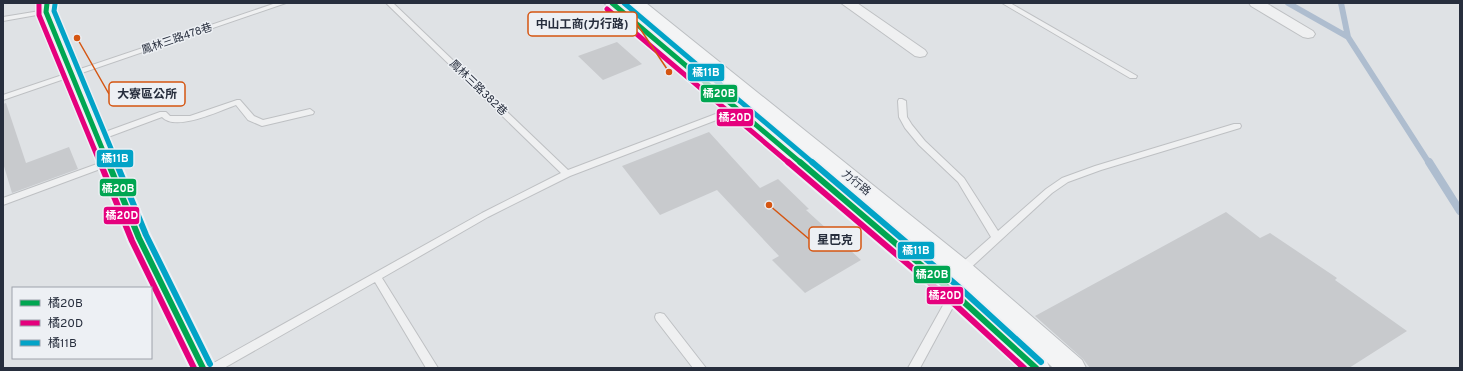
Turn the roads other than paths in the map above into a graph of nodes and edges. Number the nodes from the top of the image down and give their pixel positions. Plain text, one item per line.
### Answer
1 (283, 3) edge
2 (389, 3) edge
3 (612, 3) edge
4 (636, 3) edge
5 (848, 3) edge
6 (1005, 3) edge
7 (1256, 3) edge
8 (46, 8) edge
9 (3, 19) edge
10 (1308, 34) dead end
11 (920, 53) dead end
12 (71, 74) junction
13 (1133, 76) dead end
14 (3, 98) edge
15 (902, 101) dead end
16 (737, 109) junction
17 (310, 112) dead end
18 (1237, 126) dead end
19 (97, 138) junction
20 (108, 162) junction
21 (567, 174) junction
22 (3, 202) edge
23 (997, 238) junction
24 (961, 270) junction
25 (376, 276) junction
26 (955, 294) junction
27 (660, 317) dead end
28 (203, 368) edge
29 (214, 368) edge
30 (432, 368) edge
31 (700, 368) edge
32 (914, 368) edge
33 (1036, 368) edge
34 (1072, 368) edge

1 - 12 lane, 鳳林三路478巷
2 - 21 lane, 鳳林三路382巷
3 - 16 main road, 力行路
4 - 24 main road, 力行路
5 - 11 street
6 - 13 lane
7 - 10 street
8 - 9 lane
8 - 12 street
12 - 14 lane, 鳳林三路478巷
12 - 19 street
15 - 23 lane
16 - 21 lane
16 - 26 main road, 力行路
17 - 19 lane
18 - 23 lane
19 - 20 street
20 - 22 lane
20 - 28 street
21 - 25 lane
23 - 24 lane
24 - 26 lane
24 - 34 main road, 力行路
25 - 29 lane
25 - 30 lane
26 - 32 lane
26 - 33 main road, 力行路
27 - 31 lane

